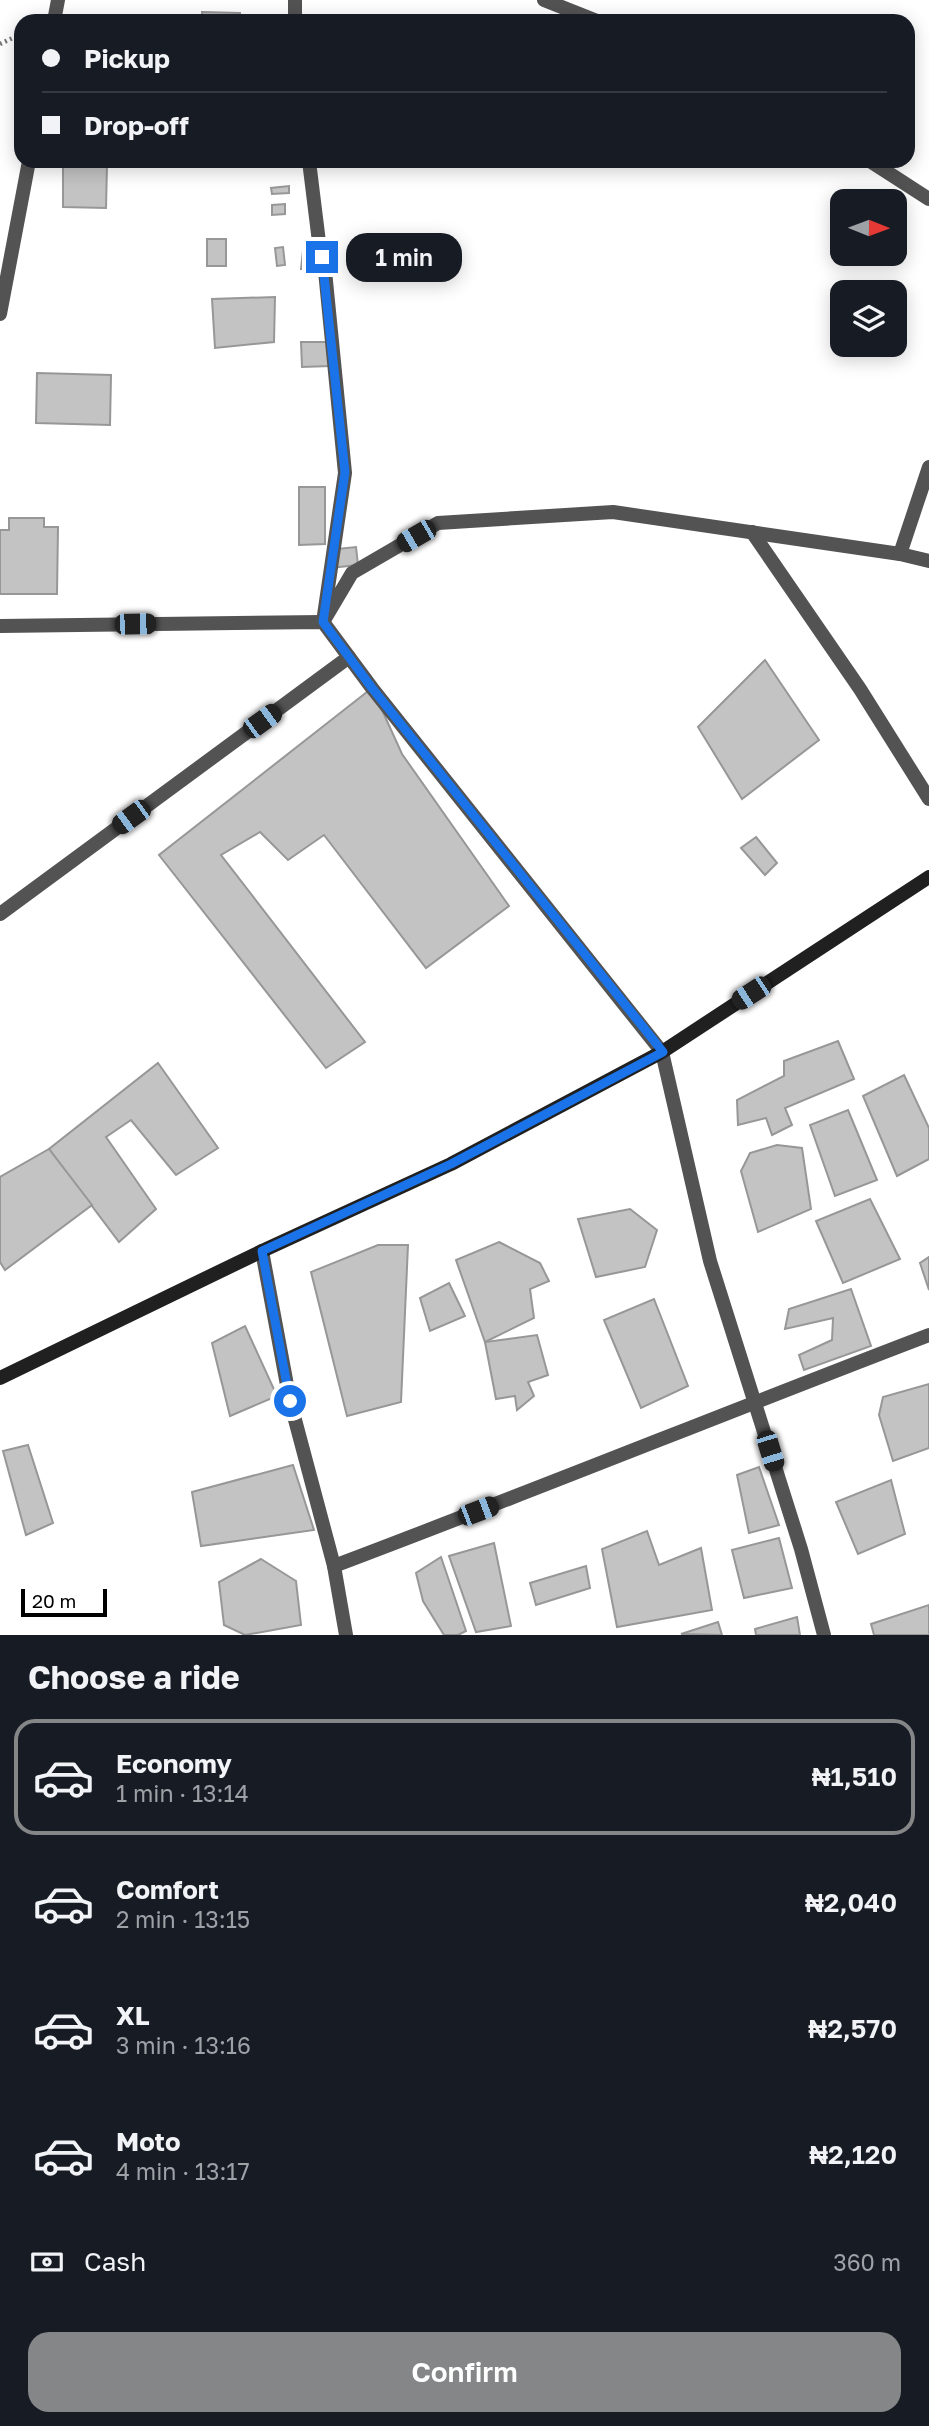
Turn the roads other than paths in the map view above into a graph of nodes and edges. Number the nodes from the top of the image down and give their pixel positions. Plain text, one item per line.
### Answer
1 (544, 0) edge
2 (579, 14) edge
3 (28, 168) edge
4 (310, 168) edge
5 (881, 168) edge
6 (929, 199) edge
7 (0, 314) edge
8 (929, 467) edge
9 (752, 532) junction
10 (900, 554) junction
11 (929, 561) edge
12 (323, 622) junction
13 (0, 626) edge
14 (349, 657) junction
15 (929, 799) edge
16 (929, 877) edge
17 (0, 914) edge
18 (663, 1052) junction
19 (262, 1251) junction
20 (929, 1335) edge
21 (0, 1378) edge
22 (755, 1401) junction
23 (334, 1566) junction
24 (346, 1635) edge
25 (824, 1635) edge

1 - 2 street
3 - 7 street
4 - 12 street
5 - 6 street
8 - 10 street
9 - 10 street
9 - 12 street
9 - 15 street
10 - 11 street
12 - 13 street
12 - 14 street
14 - 17 street
14 - 18 street
16 - 18 main road
18 - 19 main road
18 - 22 street
19 - 21 main road
19 - 23 street
20 - 22 street
22 - 23 street
22 - 25 street
23 - 24 street

